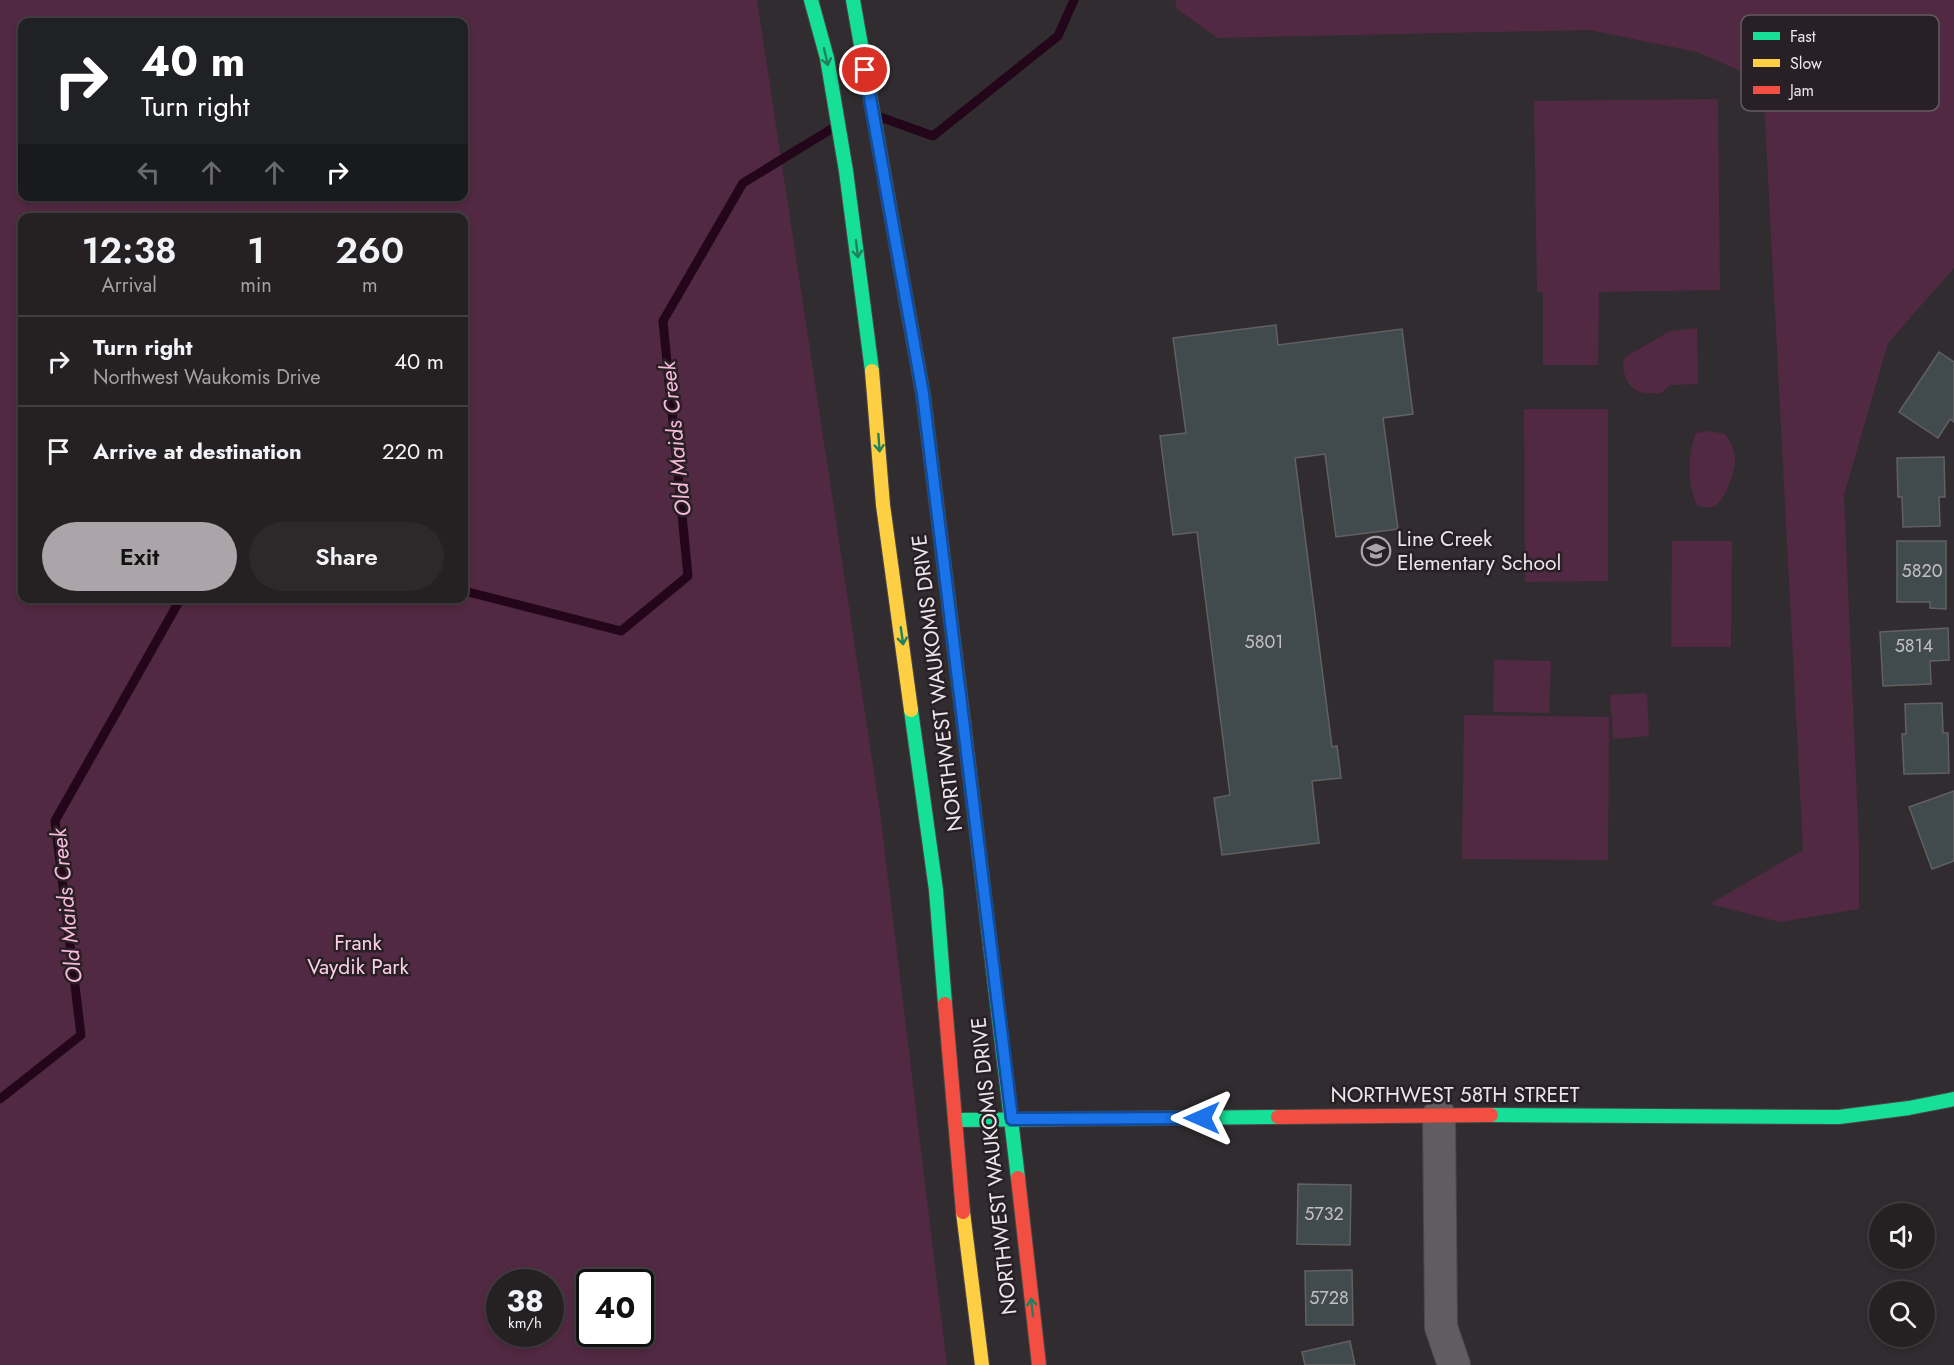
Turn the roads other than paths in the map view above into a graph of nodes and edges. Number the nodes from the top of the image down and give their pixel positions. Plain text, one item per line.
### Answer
1 (812, 0) edge
2 (853, 0) edge
3 (1954, 1099) edge
4 (1439, 1115) junction
5 (1012, 1119) junction
6 (955, 1120) junction
7 (982, 1365) edge
8 (1039, 1365) edge
9 (1454, 1365) edge

1 -> 6 main road, NORTHWEST WAUKOMIS DRIVE
2 - 5 main road, NORTHWEST WAUKOMIS DRIVE
3 - 4 main road, NORTHWEST 58TH STREET
4 - 5 main road, NORTHWEST 58TH STREET
4 - 9 street
5 - 6 main road, NORTHWEST 58TH STREET
8 -> 5 main road, NORTHWEST WAUKOMIS DRIVE
6 - 7 main road, NORTHWEST WAUKOMIS DRIVE

